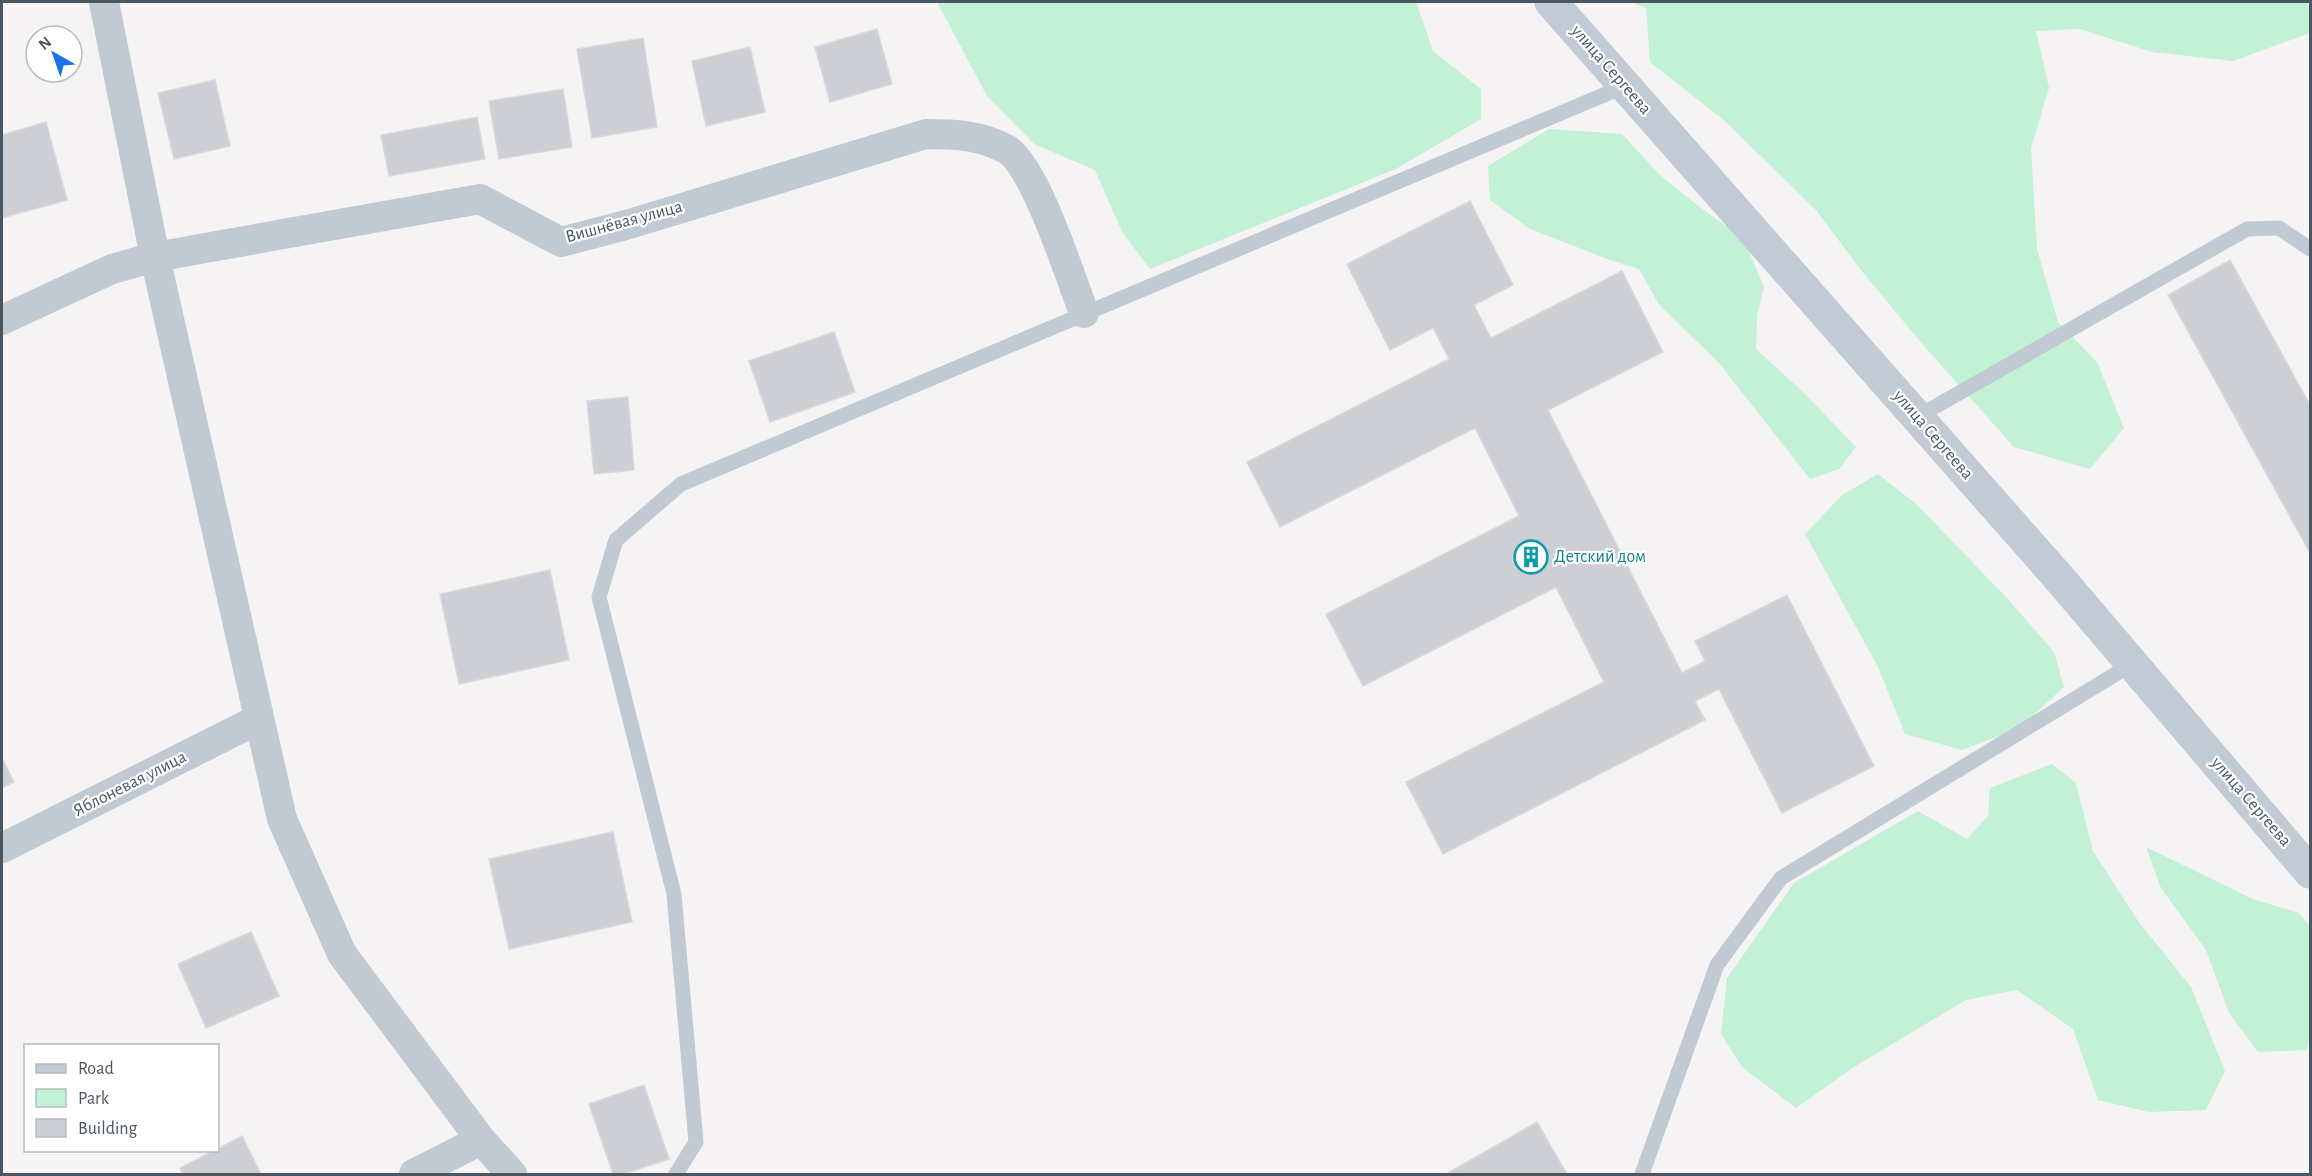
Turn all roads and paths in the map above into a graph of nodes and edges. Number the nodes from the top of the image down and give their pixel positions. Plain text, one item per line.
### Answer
1 (104, 2) edge
2 (1551, 2) edge
3 (1625, 86) junction
4 (2310, 249) edge
5 (155, 257) junction
6 (1084, 313) junction
7 (2, 320) edge
8 (1917, 417) junction
9 (2132, 664) junction
10 (259, 719) junction
11 (2, 848) edge
12 (2310, 872) edge
13 (481, 1140) junction
14 (414, 1174) edge
15 (512, 1174) edge
16 (676, 1174) edge
17 (1641, 1174) edge

1 - 5 street
2 - 3 main road, улица Сергеева
3 - 6 lane
3 - 8 main road, улица Сергеева
4 - 8 lane
5 - 6 street, Вишнёвая улица
5 - 7 street, Вишнёвая улица
5 - 10 street
6 - 16 lane
8 - 9 main road, улица Сергеева
9 - 12 main road, улица Сергеева
9 - 17 lane
10 - 11 street, Яблоневая улица
10 - 13 street
13 - 14 street
13 - 15 street

